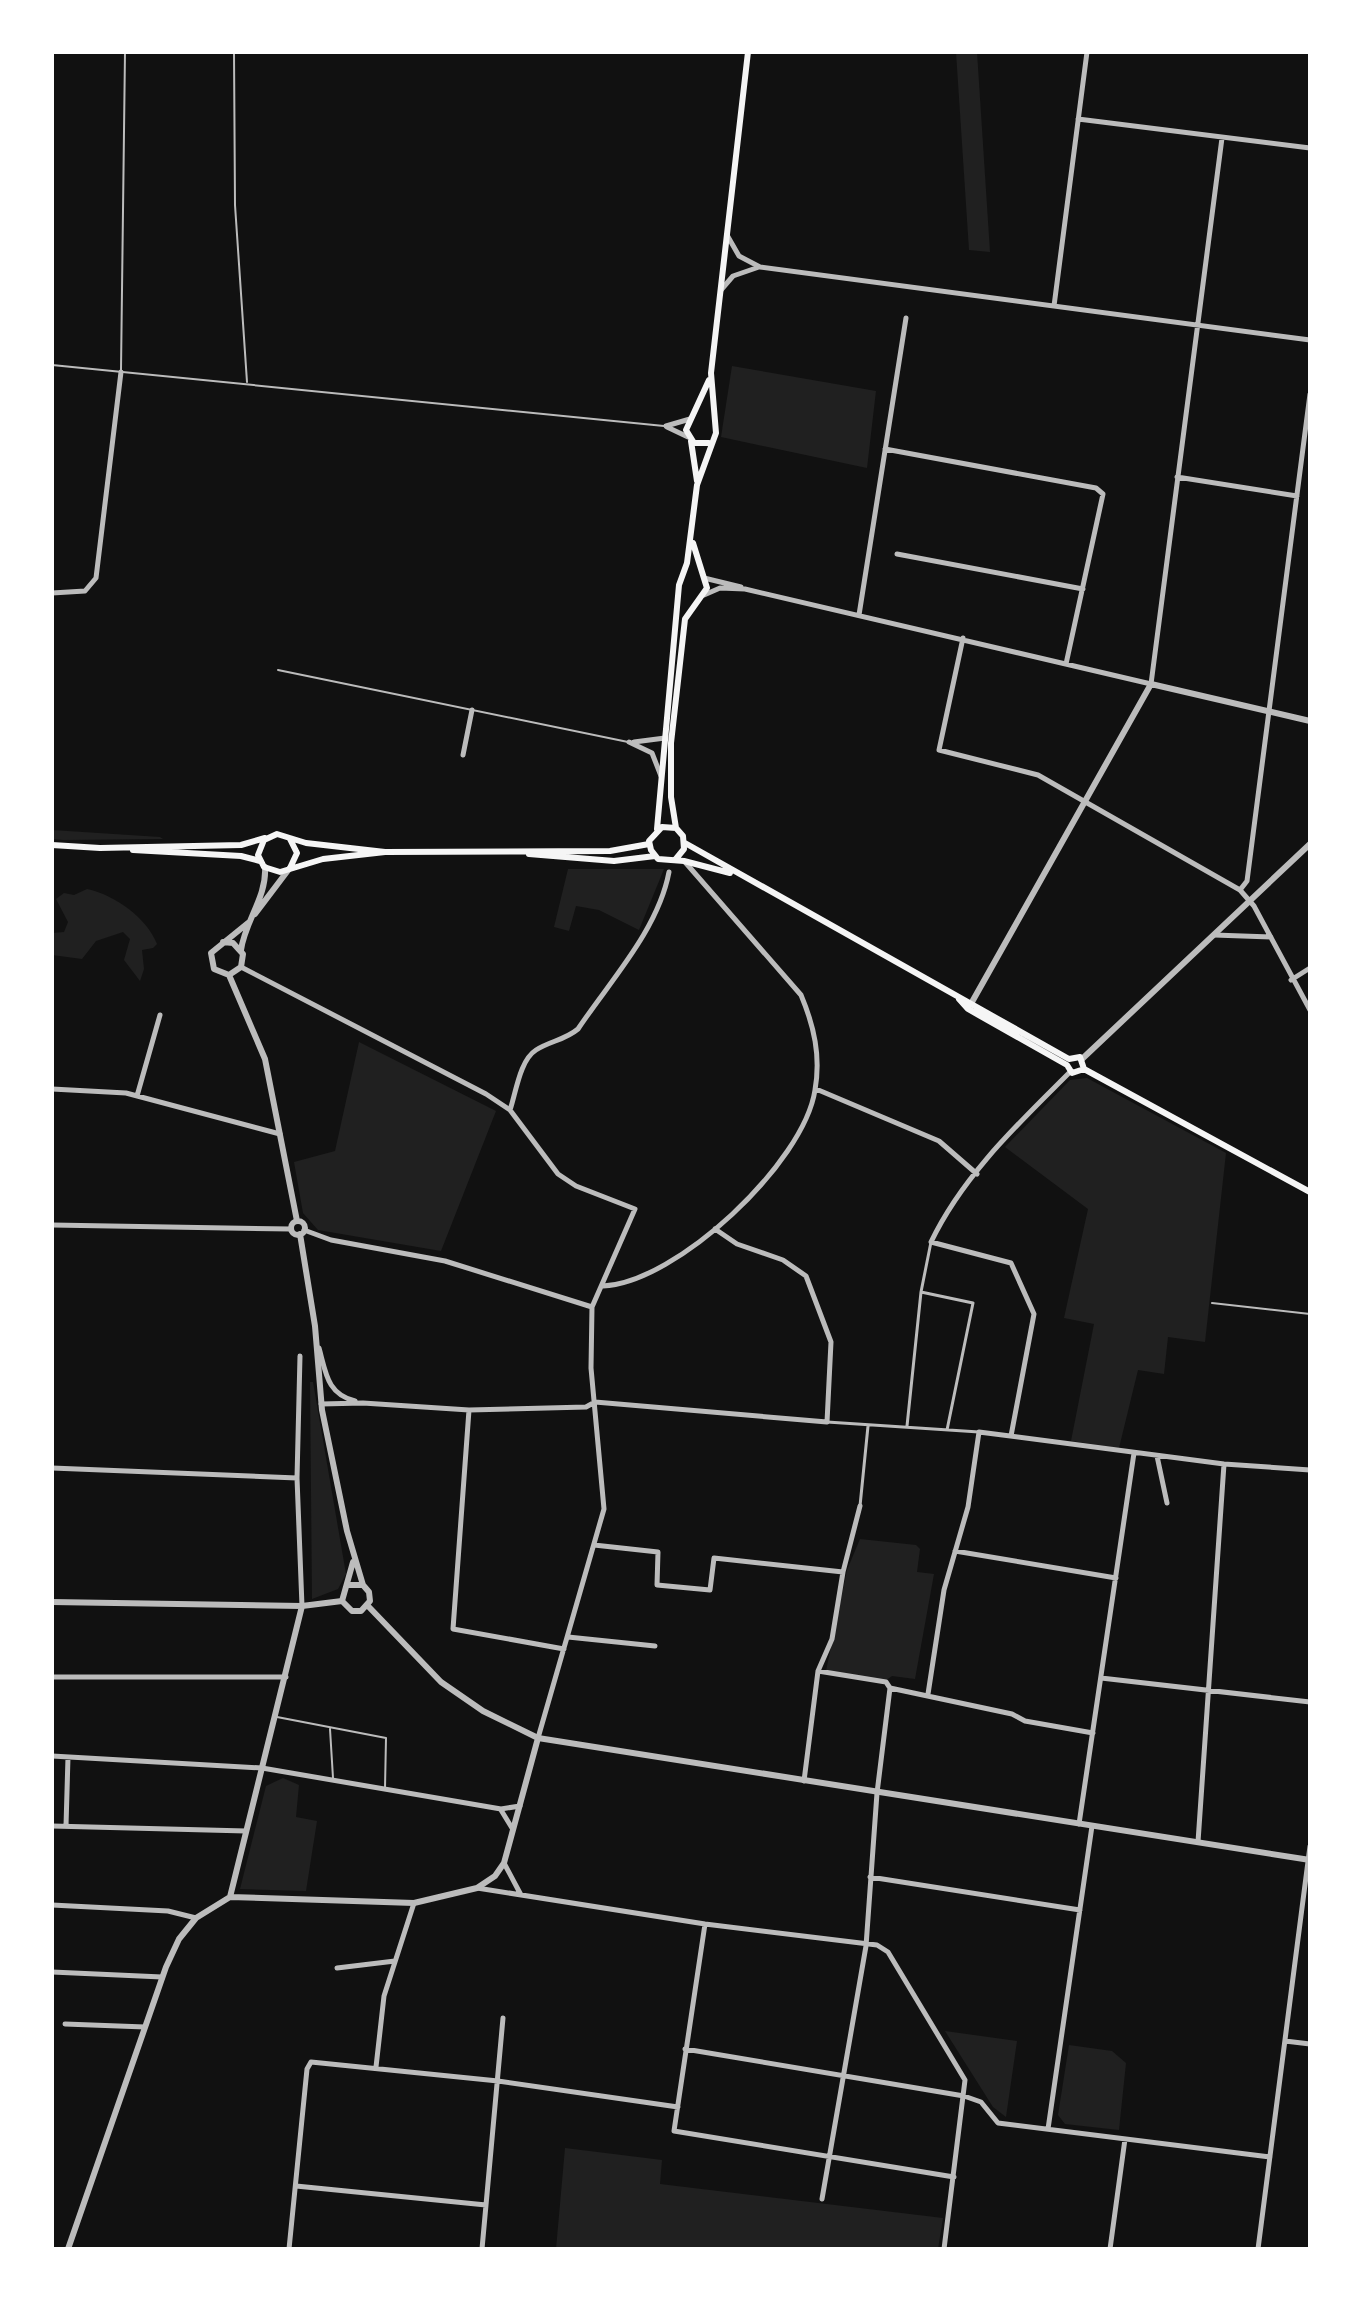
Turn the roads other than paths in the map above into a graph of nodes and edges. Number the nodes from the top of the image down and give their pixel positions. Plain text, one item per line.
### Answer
1 (125, 52) edge
2 (234, 52) edge
3 (748, 52) edge
4 (1087, 52) edge
5 (1078, 119) junction
6 (1222, 138) junction
7 (1310, 148) edge
8 (727, 234) junction
9 (760, 267) junction
10 (720, 292) junction
11 (1054, 306) junction
12 (906, 318) dead end
13 (1197, 325) junction
14 (1310, 340) edge
15 (52, 365) edge
16 (121, 372) junction
17 (711, 373) junction
18 (248, 385) junction
19 (1310, 394) edge
20 (692, 418) junction
21 (715, 423) junction
22 (666, 426) junction
23 (690, 439) junction
24 (710, 442) junction
25 (885, 449) junction
26 (1177, 477) junction
27 (697, 485) junction
28 (1297, 496) junction
29 (692, 536) junction
30 (897, 554) dead end
31 (683, 577) junction
32 (703, 577) junction
33 (679, 588) junction
34 (745, 589) junction
35 (1083, 589) junction
36 (52, 593) edge
37 (704, 595) junction
38 (696, 601) junction
39 (859, 615) junction
40 (963, 638) junction
41 (1066, 664) junction
42 (278, 670) dead end
43 (1151, 684) junction
44 (472, 710) junction
45 (1270, 710) junction
46 (1310, 721) edge
47 (665, 738) junction
48 (629, 742) junction
49 (463, 755) dead end
50 (662, 779) junction
51 (1083, 800) junction
52 (676, 828) junction
53 (657, 829) junction
54 (272, 835) junction
55 (287, 837) junction
56 (685, 843) junction
57 (649, 844) junction
58 (1310, 844) edge
59 (52, 845) edge
60 (113, 848) junction
61 (385, 852) junction
62 (526, 853) junction
63 (655, 856) junction
64 (675, 860) junction
65 (684, 861) junction
66 (262, 864) junction
67 (290, 868) junction
68 (669, 872) dead end
69 (737, 875) junction
70 (1240, 890) junction
71 (1250, 901) junction
72 (249, 922) junction
73 (1214, 935) junction
74 (1271, 937) junction
75 (223, 942) junction
76 (241, 950) junction
77 (241, 967) junction
78 (1310, 968) edge
79 (229, 975) junction
80 (1291, 980) junction
81 (957, 996) junction
82 (972, 1002) junction
83 (1310, 1010) edge
84 (160, 1015) dead end
85 (1082, 1059) junction
86 (1069, 1065) junction
87 (1084, 1069) junction
88 (52, 1089) edge
89 (816, 1089) junction
90 (137, 1096) junction
91 (510, 1110) junction
92 (280, 1134) junction
93 (977, 1174) junction
94 (1310, 1192) edge
95 (297, 1221) junction
96 (52, 1225) edge
97 (291, 1229) junction
98 (715, 1229) junction
99 (302, 1232) junction
100 (931, 1242) junction
101 (603, 1286) junction
102 (921, 1292) junction
103 (1212, 1303) dead end
104 (592, 1307) junction
105 (1310, 1314) edge
106 (316, 1339) junction
107 (300, 1356) dead end
108 (595, 1402) junction
109 (363, 1403) junction
110 (321, 1404) junction
111 (469, 1410) junction
112 (827, 1422) junction
113 (868, 1424) junction
114 (907, 1426) junction
115 (947, 1430) junction
116 (979, 1432) junction
117 (1011, 1436) junction
118 (1134, 1453) junction
119 (1157, 1456) junction
120 (1224, 1464) junction
121 (52, 1468) edge
122 (1310, 1470) edge
123 (297, 1478) junction
124 (1167, 1503) dead end
125 (860, 1506) joint
126 (594, 1545) junction
127 (955, 1551) junction
128 (354, 1558) junction
129 (843, 1572) junction
130 (1116, 1578) junction
131 (350, 1585) junction
132 (363, 1585) junction
133 (342, 1601) junction
134 (52, 1602) edge
135 (302, 1606) junction
136 (368, 1606) junction
137 (568, 1637) junction
138 (655, 1646) dead end
139 (564, 1649) junction
140 (818, 1671) junction
141 (52, 1677) edge
142 (286, 1677) junction
143 (1101, 1678) junction
144 (890, 1688) junction
145 (1209, 1692) junction
146 (928, 1694) junction
147 (1310, 1702) edge
148 (276, 1717) junction
149 (330, 1727) junction
150 (1093, 1733) junction
151 (538, 1738) junction
152 (52, 1756) edge
153 (68, 1757) junction
154 (262, 1768) junction
155 (333, 1780) junction
156 (804, 1781) junction
157 (385, 1789) junction
158 (877, 1793) junction
159 (520, 1806) junction
160 (501, 1809) junction
161 (1079, 1824) junction
162 (52, 1826) edge
163 (66, 1826) junction
164 (1092, 1826) junction
165 (246, 1831) junction
166 (513, 1832) junction
167 (1198, 1842) junction
168 (1310, 1846) edge
169 (1309, 1860) edge
170 (504, 1863) junction
171 (870, 1877) junction
172 (477, 1888) junction
173 (522, 1896) junction
174 (230, 1897) junction
175 (414, 1903) junction
176 (52, 1905) edge
177 (1080, 1910) junction
178 (196, 1918) junction
179 (705, 1924) junction
180 (866, 1946) junction
181 (395, 1961) junction
182 (337, 1968) dead end
183 (52, 1972) edge
184 (162, 1977) junction
185 (503, 2018) dead end
186 (65, 2024) dead end
187 (145, 2027) junction
188 (1285, 2041) junction
189 (1310, 2044) edge
190 (685, 2049) junction
191 (376, 2067) junction
192 (841, 2076) junction
193 (498, 2081) junction
194 (964, 2096) junction
195 (678, 2107) junction
196 (1048, 2129) junction
197 (1125, 2139) junction
198 (828, 2157) junction
199 (1270, 2157) junction
200 (954, 2177) junction
201 (296, 2186) junction
202 (822, 2199) dead end
203 (486, 2205) junction
204 (68, 2249) edge
205 (289, 2249) edge
206 (482, 2249) edge
207 (944, 2249) edge
208 (1110, 2249) edge
209 (1258, 2249) edge

1 - 16 lane
2 - 18 lane
3 - 8 main road
4 - 5 street
5 - 6 street
5 - 11 street
6 - 7 street
6 - 13 street
8 - 9 street
8 - 10 main road
9 - 10 street
9 - 11 street
10 - 17 main road
11 - 13 street
12 - 25 street
13 - 14 street
13 - 26 street
15 - 16 lane
16 - 18 lane
16 - 36 street
17 - 20 main road
17 - 21 main road
18 - 22 lane
19 - 28 street
20 - 21 main road
20 - 22 street
20 - 23 main road
21 - 24 main road
22 - 23 street
23 - 24 main road
23 - 27 main road
24 - 27 main road
25 - 35 street
25 - 39 street
26 - 28 street
26 - 43 street
27 - 29 main road
28 - 45 street
29 - 31 main road
29 - 32 main road
30 - 35 street
31 - 32 main road
31 - 33 main road
32 - 34 street
32 - 37 main road
33 - 38 main road
33 - 47 main road
34 - 37 street
34 - 39 street
35 - 41 street
37 - 38 main road
38 - 52 main road
39 - 40 street
40 - 41 street
40 - 51 street
41 - 43 street
42 - 44 lane
43 - 45 street
43 - 51 street
44 - 48 lane
44 - 49 street
45 - 46 street
45 - 70 street
47 - 48 street
47 - 50 main road
48 - 50 street
50 - 53 main road
51 - 70 street
51 - 82 street
52 - 53 main road
52 - 56 main road
53 - 57 main road
54 - 55 main road
54 - 60 main road
54 - 66 main road
55 - 61 main road
55 - 67 main road
56 - 64 main road
56 - 69 main road
57 - 62 main road
57 - 63 main road
58 - 71 street
59 - 60 main road
60 - 66 main road
61 - 62 main road
61 - 67 main road
62 - 63 main road
63 - 64 main road
64 - 65 main road
65 - 69 main road
65 - 89 street
66 - 67 main road
66 - 72 street
67 - 72 street
68 - 91 street
69 - 81 main road
70 - 71 street
71 - 73 street
71 - 74 street
72 - 75 street
72 - 76 street
73 - 74 street
73 - 85 street
74 - 80 street
75 - 76 street
75 - 79 street
76 - 77 street
77 - 79 street
77 - 91 street
78 - 80 street
79 - 92 street
80 - 83 street
81 - 82 main road
81 - 86 main road
82 - 86 main road
84 - 90 street
85 - 86 main road
85 - 87 main road
86 - 87 main road
86 - 93 street
87 - 94 main road
88 - 90 street
89 - 93 street
89 - 98 street
90 - 92 street
91 - 101 street
92 - 95 street
93 - 100 street
95 - 97 street
95 - 99 street
96 - 97 street
97 - 99 street
98 - 101 street
98 - 112 street
99 - 104 street
99 - 106 street
100 - 102 street
100 - 117 street
101 - 104 street
102 - 114 street
102 - 115 street
103 - 105 lane
104 - 108 street
106 - 109 street
106 - 110 street
107 - 123 street
108 - 111 street
108 - 112 street
108 - 126 street
109 - 110 street
109 - 111 street
110 - 128 street
111 - 139 street
112 - 113 street
113 - 114 street
113 - 125 street
114 - 115 street
115 - 116 street
116 - 117 street
116 - 127 street
117 - 118 street
118 - 119 street
118 - 130 street
119 - 120 street
119 - 124 street
120 - 122 street
120 - 145 street
121 - 123 street
123 - 135 street
125 - 129 street
126 - 129 street
126 - 137 street
127 - 130 street
127 - 146 street
128 - 131 street
128 - 132 street
129 - 140 street
130 - 143 street
131 - 132 street
131 - 133 street
132 - 136 street
133 - 135 street
133 - 136 street
134 - 135 street
135 - 142 street
136 - 151 street
137 - 138 street
137 - 139 street
139 - 151 street
140 - 144 street
140 - 156 street
141 - 142 street
142 - 148 street
143 - 145 street
143 - 150 street
144 - 146 street
144 - 158 street
145 - 147 street
145 - 167 street
146 - 150 street
148 - 149 lane
148 - 154 street
149 - 155 lane
149 - 157 lane
150 - 161 street
151 - 156 street
151 - 159 street
152 - 153 street
153 - 154 street
153 - 163 street
154 - 155 street
154 - 165 street
155 - 157 street
156 - 158 street
157 - 160 street
158 - 161 street
158 - 171 street
159 - 160 street
159 - 166 street
160 - 166 street
161 - 164 street
162 - 163 street
163 - 165 street
164 - 167 street
164 - 177 street
165 - 174 street
166 - 170 street
167 - 169 street
168 - 169 street
169 - 188 street
170 - 172 street
170 - 173 street
171 - 177 street
171 - 180 street
172 - 173 street
172 - 175 street
173 - 179 street
174 - 175 street
174 - 178 street
175 - 181 street
176 - 178 street
177 - 196 street
178 - 184 street
179 - 180 street
179 - 190 street
180 - 192 street
180 - 194 street
181 - 182 street
181 - 191 street
183 - 184 street
184 - 187 street
185 - 193 street
186 - 187 street
187 - 204 street
188 - 189 street
188 - 199 street
190 - 192 street
190 - 195 street
191 - 193 street
191 - 201 street
192 - 194 street
192 - 198 street
193 - 195 street
193 - 203 street
194 - 196 street
194 - 200 street
195 - 198 street
196 - 197 street
197 - 199 street
197 - 208 street
198 - 200 street
198 - 202 street
199 - 209 street
200 - 207 street
201 - 203 street
201 - 205 street
203 - 206 street

